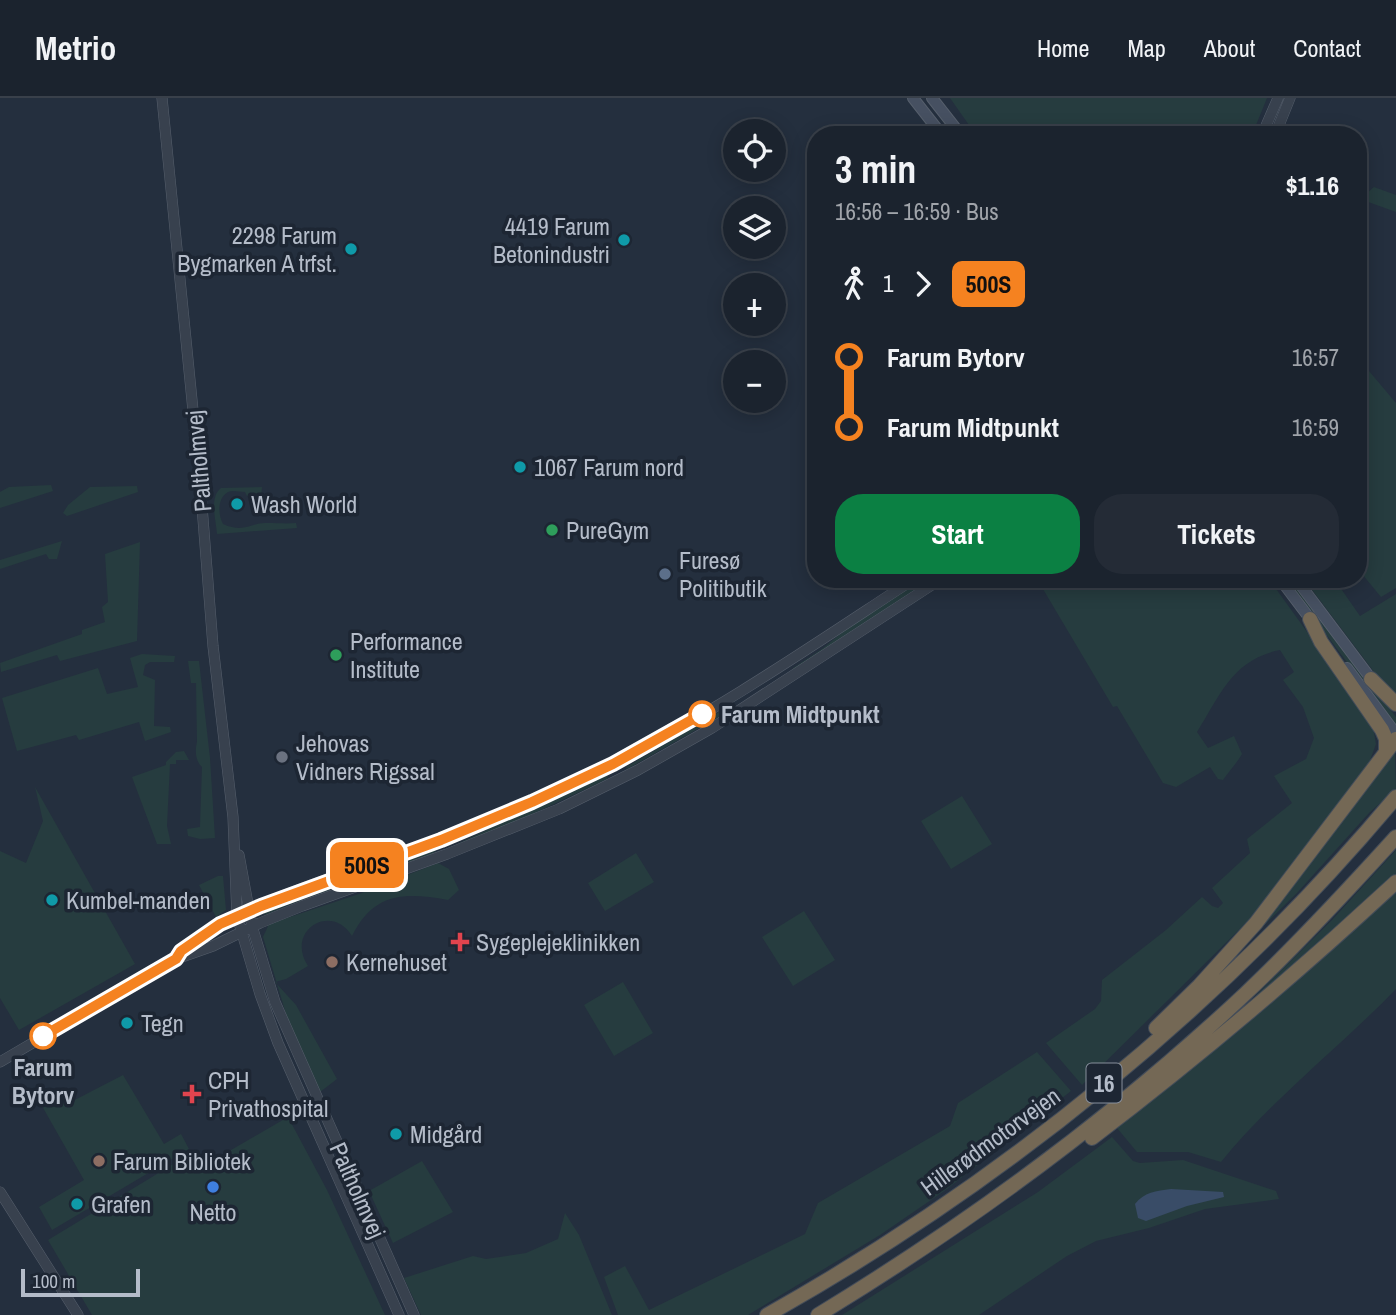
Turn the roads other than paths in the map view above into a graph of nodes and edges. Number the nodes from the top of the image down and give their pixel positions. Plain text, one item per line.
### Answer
1 (162, 98) edge
2 (913, 98) edge
3 (933, 98) edge
4 (1278, 98) edge
5 (1290, 98) edge
6 (935, 126) edge
7 (954, 126) edge
8 (1266, 126) edge
9 (1279, 126) edge
10 (900, 588) edge
11 (927, 588) edge
12 (1287, 588) edge
13 (1303, 588) edge
14 (1310, 619) junction
15 (1371, 679) junction
16 (1396, 705) edge
17 (1396, 711) edge
18 (1396, 736) edge
19 (1386, 751) junction
20 (1396, 797) edge
21 (233, 823) junction
22 (1396, 837) edge
23 (1396, 882) edge
24 (249, 911) junction
25 (237, 916) junction
26 (252, 926) junction
27 (241, 932) junction
28 (176, 959) junction
29 (0, 1062) edge
30 (1104, 1084) junction
31 (0, 1192) edge
32 (999, 1198) junction
33 (78, 1315) edge
34 (399, 1315) edge
35 (414, 1315) edge
36 (766, 1315) edge
37 (818, 1315) edge

1 - 21 street, Paltholmvej
2 - 6 main road
3 - 7 main road
4 - 8 street
5 - 9 street
10 - 24 street
11 - 26 street
12 - 14 main road
13 - 15 main road
14 - 18 main road
14 - 19 highway
15 - 16 highway
15 - 17 main road
18 - 19 highway
19 - 30 highway
20 - 30 highway, Hillerødmotorvejen / 16
21 - 24 street, Paltholmvej
21 - 25 street, Paltholmvej
22 - 32 highway, Hillerødmotorvejen / 16
23 - 32 highway
24 - 25 street
24 - 26 street, Paltholmvej
25 - 27 street, Paltholmvej
25 - 28 street
26 - 27 street
26 - 35 street, Paltholmvej
27 - 28 street
27 - 34 street, Paltholmvej
28 - 29 street
30 - 36 highway, Hillerødmotorvejen / 16
31 - 33 street
32 - 37 highway, Hillerødmotorvejen / 16

